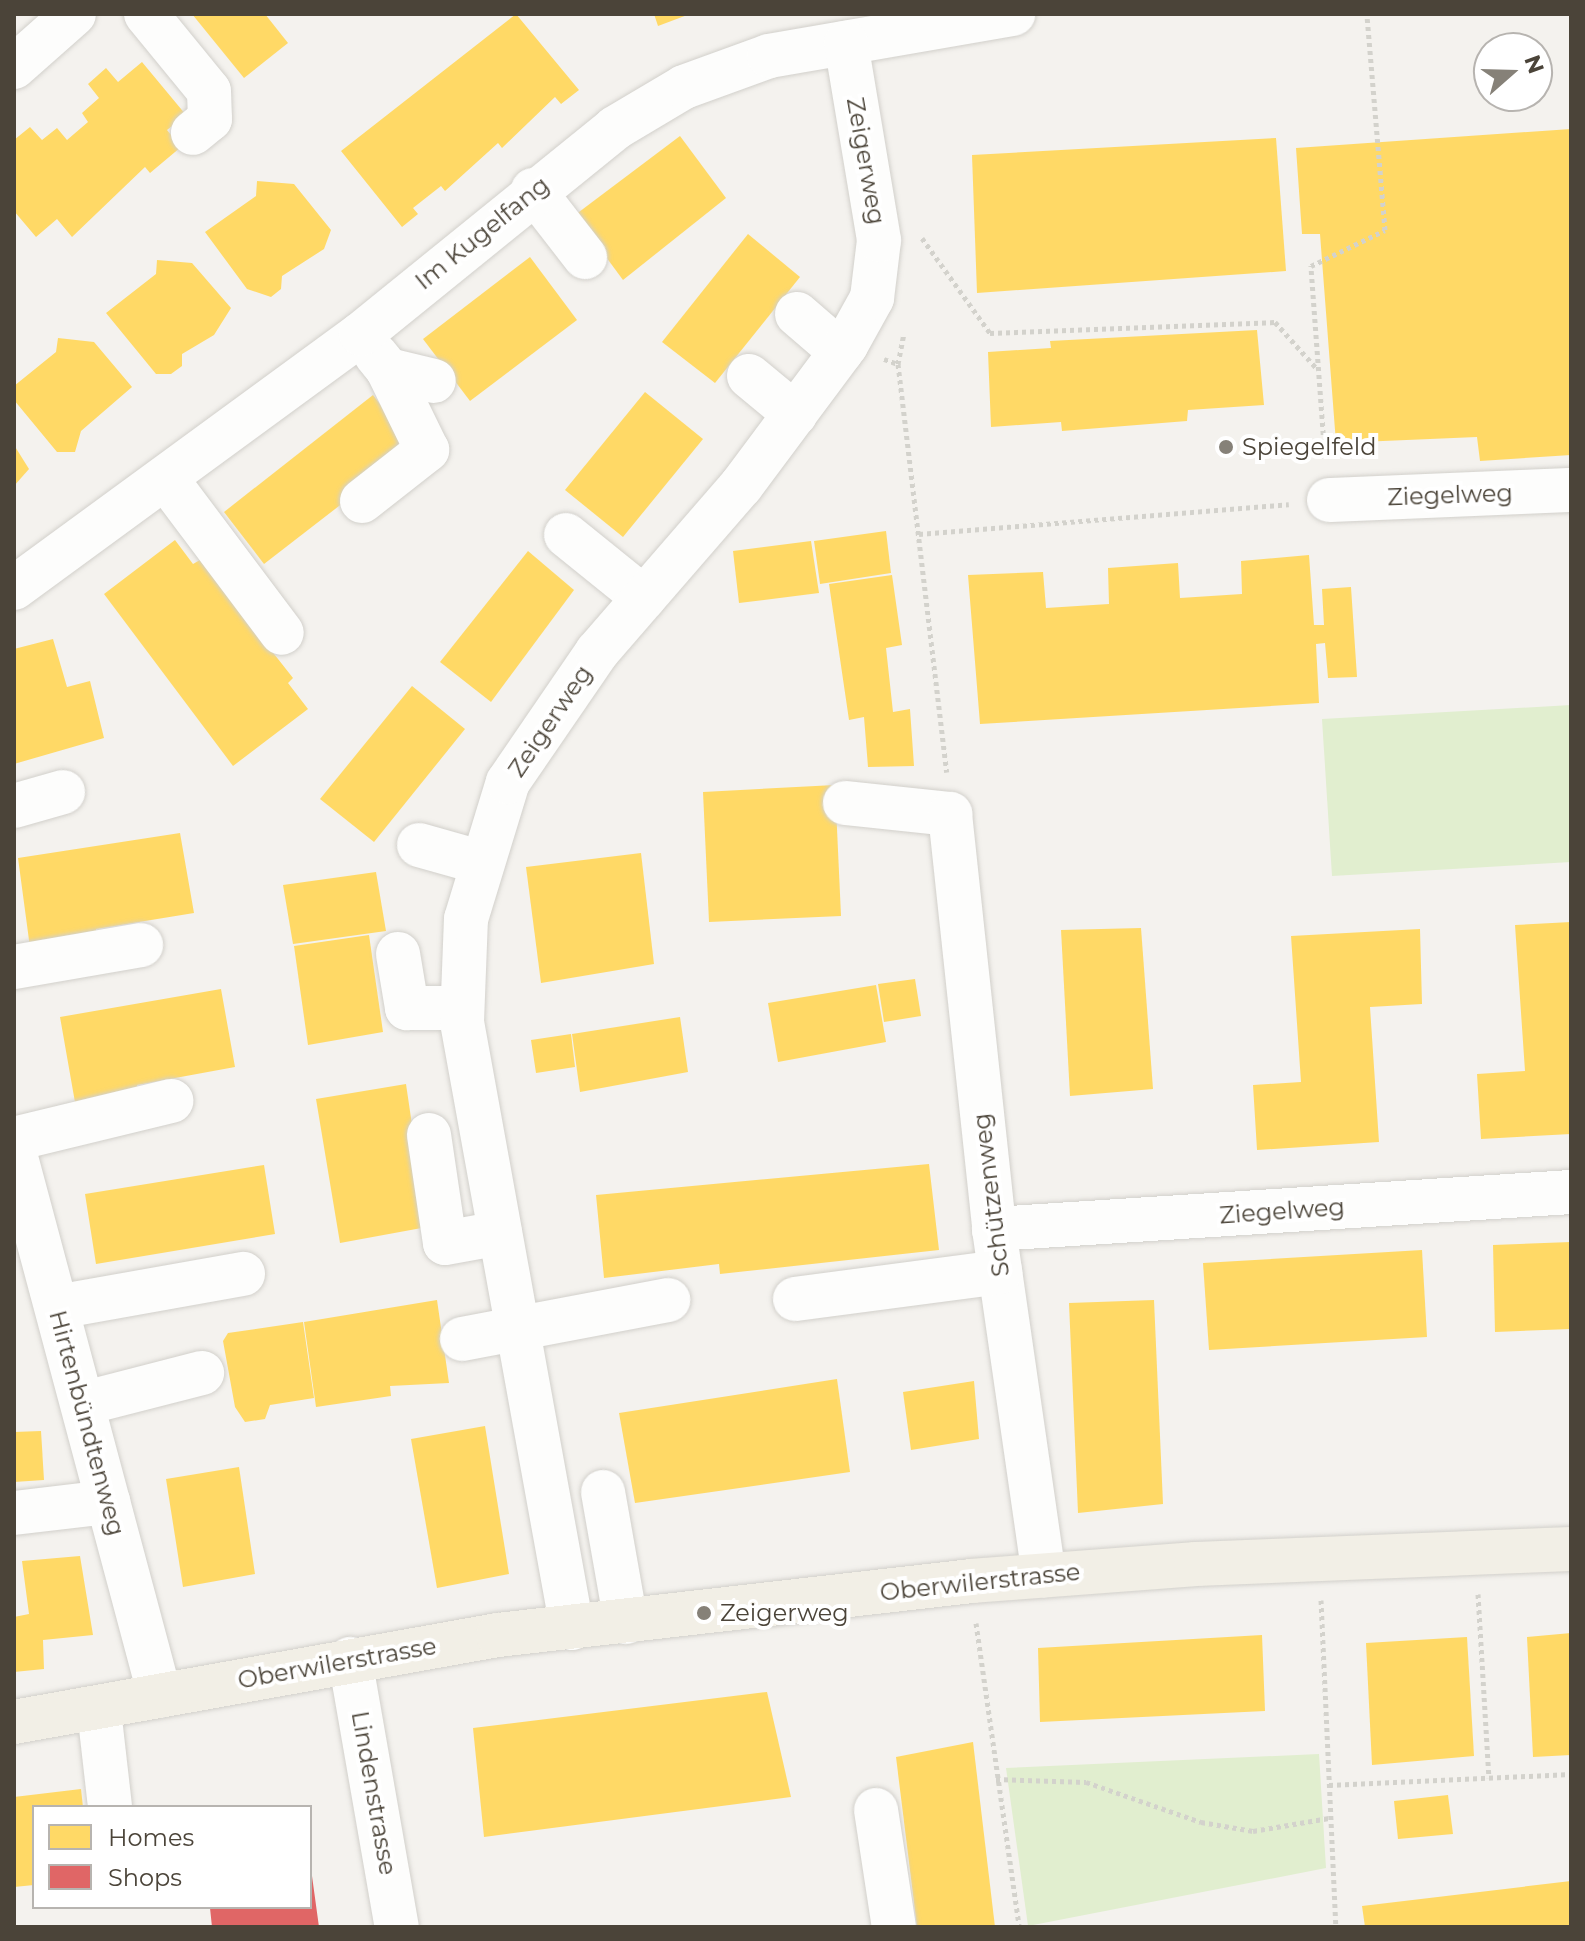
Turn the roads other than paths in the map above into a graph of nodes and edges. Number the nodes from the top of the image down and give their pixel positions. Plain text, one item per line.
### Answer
1 (74, 14) edge
2 (146, 14) edge
3 (1013, 14) edge
4 (898, 24) edge
5 (846, 43) junction
6 (14, 67) edge
7 (193, 133) dead end
8 (533, 190) junction
9 (585, 257) dead end
10 (797, 314) dead end
11 (361, 334) junction
12 (843, 349) junction
13 (388, 370) junction
14 (749, 376) dead end
15 (434, 381) dead end
16 (795, 414) junction
17 (167, 480) junction
18 (1571, 490) edge
19 (1329, 500) road end
20 (362, 501) dead end
21 (566, 535) dead end
22 (14, 588) edge
23 (644, 598) junction
24 (282, 633) dead end
25 (63, 792) dead end
26 (845, 803) dead end
27 (14, 806) edge
28 (419, 845) dead end
29 (483, 863) junction
30 (141, 945) dead end
31 (398, 954) dead end
32 (14, 967) edge
33 (461, 1008) junction
34 (171, 1101) dead end
35 (429, 1135) dead end
36 (14, 1150) edge
37 (1571, 1192) edge
38 (994, 1229) junction
39 (500, 1233) junction
40 (1000, 1272) junction
41 (243, 1274) dead end
42 (795, 1299) dead end
43 (668, 1300) dead end
44 (57, 1307) junction
45 (517, 1329) junction
46 (462, 1339) dead end
47 (202, 1373) dead end
48 (85, 1403) junction
49 (603, 1492) dead end
50 (108, 1502) junction
51 (14, 1513) edge
52 (1571, 1549) edge
53 (1044, 1575) junction
54 (626, 1622) junction
55 (572, 1628) junction
56 (350, 1659) junction
57 (160, 1696) junction
58 (99, 1710) junction
59 (14, 1722) edge
60 (110, 1805) edge
61 (876, 1810) dead end
62 (397, 1927) edge
63 (894, 1927) edge

1 - 6 street
2 - 7 street
3 - 4 street, Im Kugelfang
4 - 5 street, Im Kugelfang
5 - 8 street, Im Kugelfang
5 - 12 street, Zeigerweg
8 - 9 street
8 - 11 street, Im Kugelfang
10 - 12 street
11 - 13 street
11 - 17 street, Im Kugelfang
12 - 16 street, Zeigerweg
13 - 15 street
13 - 20 street
14 - 16 street
16 - 23 street, Zeigerweg
17 - 22 street, Im Kugelfang
17 - 24 street
18 - 19 street, Ziegelweg
21 - 23 street
23 - 29 street, Zeigerweg
25 - 27 street
26 - 38 street, Schützenweg
28 - 29 street
29 - 33 street, Zeigerweg
30 - 32 street
31 - 33 street
33 - 39 street, Zeigerweg
34 - 36 street
35 - 39 street
36 - 44 street, Hirtenbündtenweg
37 - 38 street, Ziegelweg
38 - 40 street, Schützenweg
39 - 45 street, Zeigerweg
40 - 42 street
40 - 53 street, Schützenweg
41 - 44 street
43 - 45 street
44 - 48 street, Hirtenbündtenweg
45 - 46 street
45 - 55 street, Zeigerweg
47 - 48 street
48 - 50 street, Hirtenbündtenweg
49 - 54 street
50 - 51 street
50 - 57 street, Hirtenbündtenweg
52 - 53 main road, Oberwilerstrasse
53 - 54 main road, Oberwilerstrasse
54 - 55 main road, Oberwilerstrasse
55 - 56 main road, Oberwilerstrasse
56 - 57 main road, Oberwilerstrasse
56 - 62 street, Lindenstrasse
57 - 58 main road, Oberwilerstrasse
58 - 59 main road, Oberwilerstrasse
58 - 60 street
61 - 63 street

